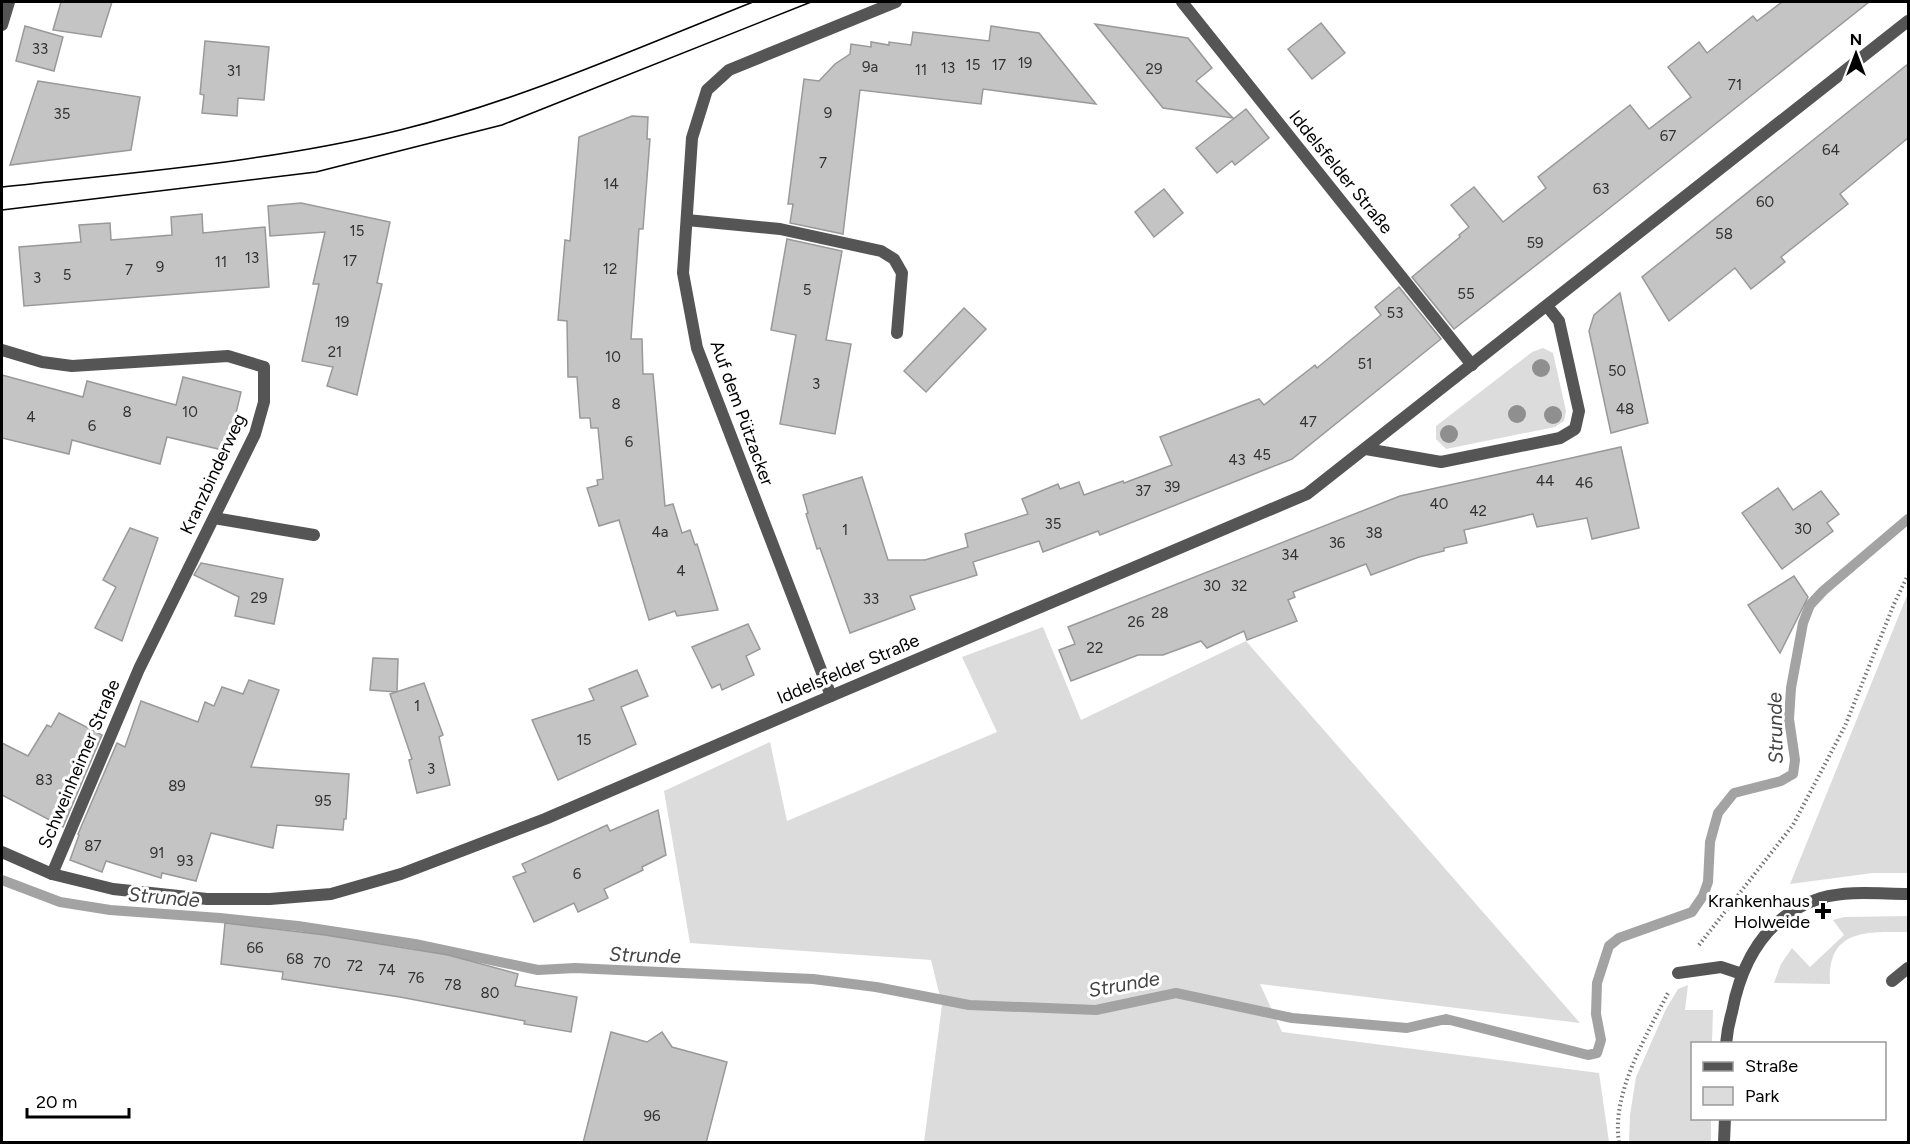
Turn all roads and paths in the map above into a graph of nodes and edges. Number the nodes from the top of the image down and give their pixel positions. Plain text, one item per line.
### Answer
1 (9, 2) edge
2 (896, 2) edge
3 (1182, 2) edge
4 (1908, 21) edge
5 (2, 25) edge
6 (687, 219) junction
7 (1547, 306) junction
8 (897, 333) dead end
9 (2, 350) edge
10 (1472, 365) junction
11 (1366, 449) junction
12 (214, 518) junction
13 (314, 535) dead end
14 (1908, 575) edge
15 (139, 669) joint
16 (831, 696) junction
17 (6, 854) edge
18 (52, 874) junction
19 (331, 894) joint
20 (1908, 894) edge
21 (1908, 968) edge
22 (1678, 973) junction
23 (1742, 974) junction
24 (1892, 981) dead end
25 (1726, 1042) edge
26 (1725, 1120) edge
27 (1619, 1143) edge
28 (1724, 1143) edge

1 - 5 street
2 - 6 street, Auf dem Pützacker
3 - 10 street, Iddelsfelder Straße
4 - 7 street, Iddelsfelder Straße
6 - 8 street
6 - 16 street, Auf dem Pützacker
7 - 10 street, Iddelsfelder Straße
7 - 11 street
9 - 12 street, Kranzbinderweg
10 - 11 street, Iddelsfelder Straße
11 - 16 street, Iddelsfelder Straße
12 - 13 street
12 - 15 street, Kranzbinderweg
14 - 22 path
15 - 18 street, Schweinheimer Straße
16 - 19 street, Iddelsfelder Straße
17 - 18 street, Schweinheimer Straße
18 - 19 street, Schweinheimer Straße
20 - 23 street
21 - 24 street
22 - 23 street
22 - 27 path
23 - 25 street
26 - 28 street

